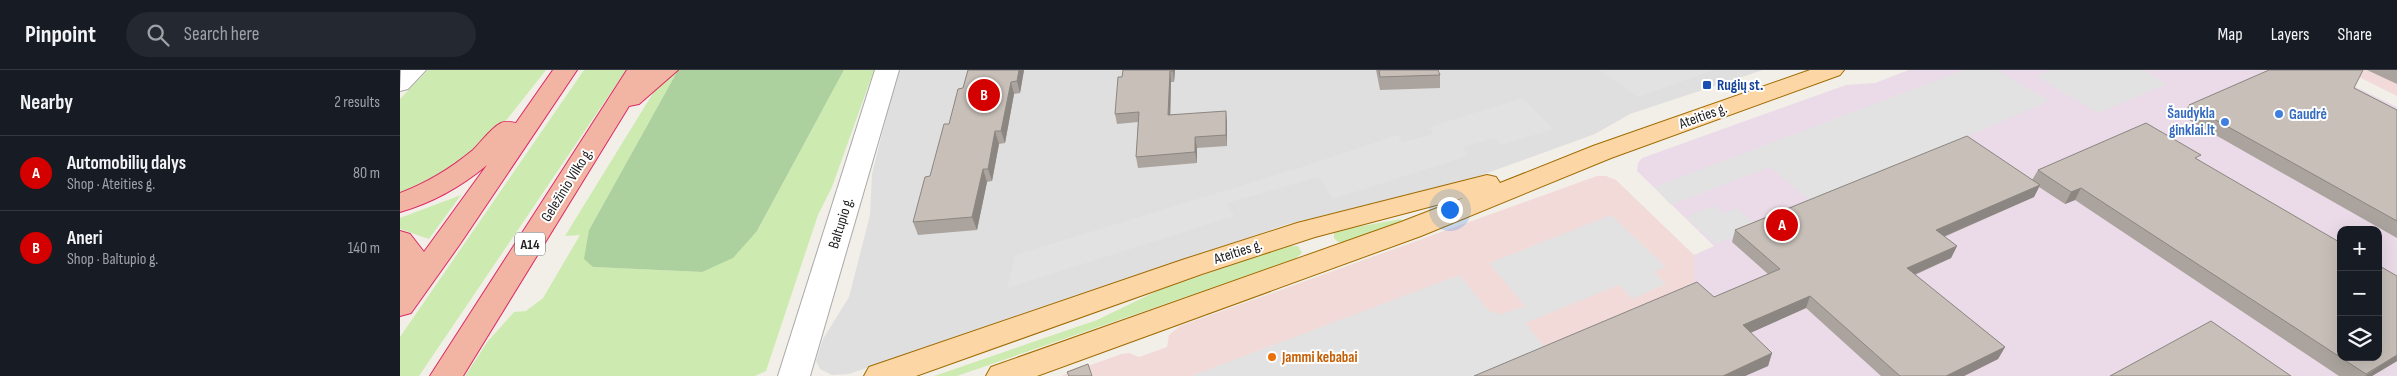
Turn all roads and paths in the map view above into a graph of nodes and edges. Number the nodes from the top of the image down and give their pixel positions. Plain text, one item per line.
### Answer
1 (414, 70) edge
2 (564, 70) edge
3 (640, 70) edge
4 (666, 70) edge
5 (887, 70) edge
6 (1832, 70) edge
7 (400, 84) edge
8 (613, 113) junction
9 (1602, 152) junction
10 (400, 203) edge
11 (1306, 230) junction
12 (400, 241) edge
13 (1319, 263) junction
14 (400, 305) edge
15 (446, 376) edge
16 (794, 376) edge
17 (880, 376) edge
18 (1002, 376) edge

1 - 7 street
2 - 10 highway
2 - 14 highway
3 - 8 highway, Geležinio Vilko g. / A14
4 - 8 highway
5 - 16 street, Baltupio g.
6 - 9 main road, Ateities g.
8 - 15 highway, Geležinio Vilko g. / A14
9 - 11 main road, Ateities g.
9 - 13 main road, Ateities g.
11 - 13 main road
11 - 17 main road, Ateities g.
12 - 14 highway
13 - 18 main road, Ateities g.

